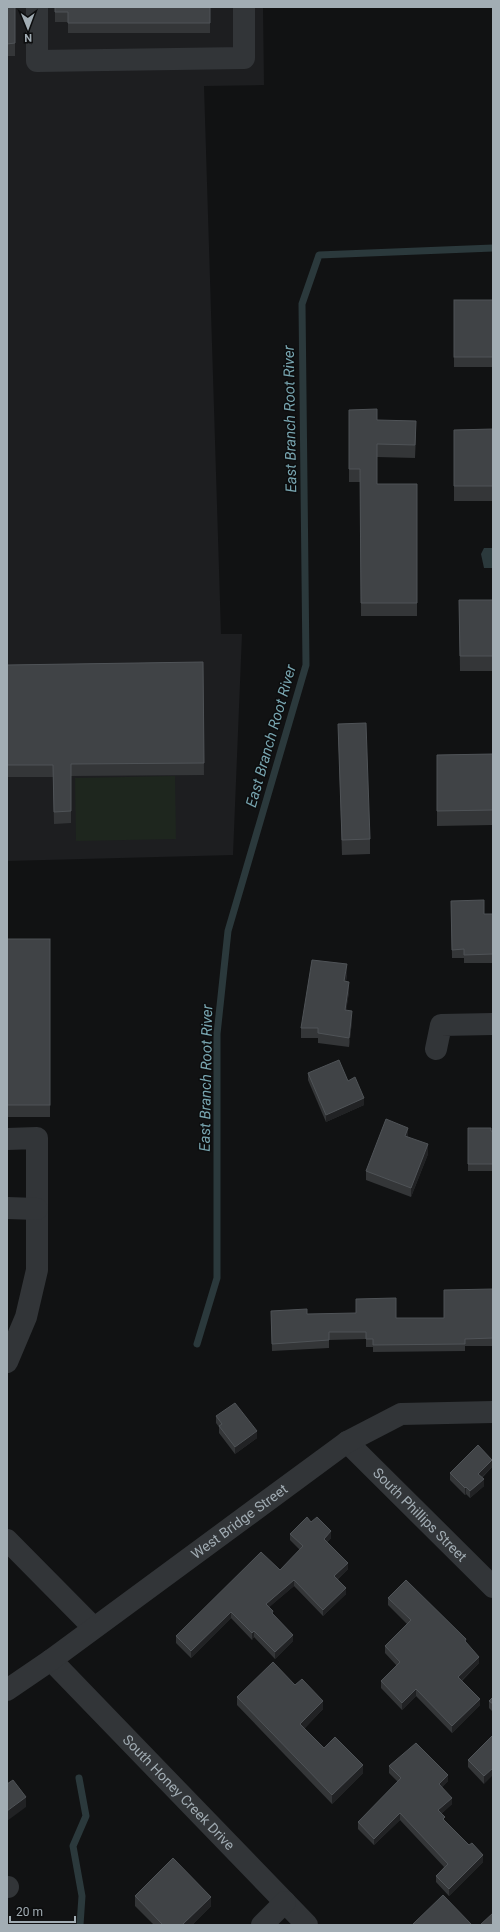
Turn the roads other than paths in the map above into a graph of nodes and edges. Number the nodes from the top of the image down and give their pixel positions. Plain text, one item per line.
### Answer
1 (37, 7) edge
2 (244, 7) edge
3 (493, 1024) edge
4 (436, 1049) dead end
5 (7, 1139) edge
6 (7, 1208) edge
7 (37, 1209) junction
8 (7, 1362) edge
9 (493, 1412) edge
10 (347, 1442) junction
11 (7, 1540) edge
12 (493, 1587) edge
13 (93, 1627) junction
14 (52, 1660) junction
15 (7, 1690) edge
16 (285, 1902) junction
17 (262, 1925) edge
18 (307, 1925) edge

1 - 2 street
3 - 4 street
5 - 7 street
6 - 7 street
7 - 8 street
9 - 10 street, West Bridge Street
10 - 12 street, South Phillips Street
10 - 13 street, West Bridge Street
11 - 13 street
13 - 14 street, West Bridge Street
14 - 15 street, West Bridge Street
14 - 16 street, South Honey Creek Drive
16 - 17 street
16 - 18 street, South Honey Creek Drive

